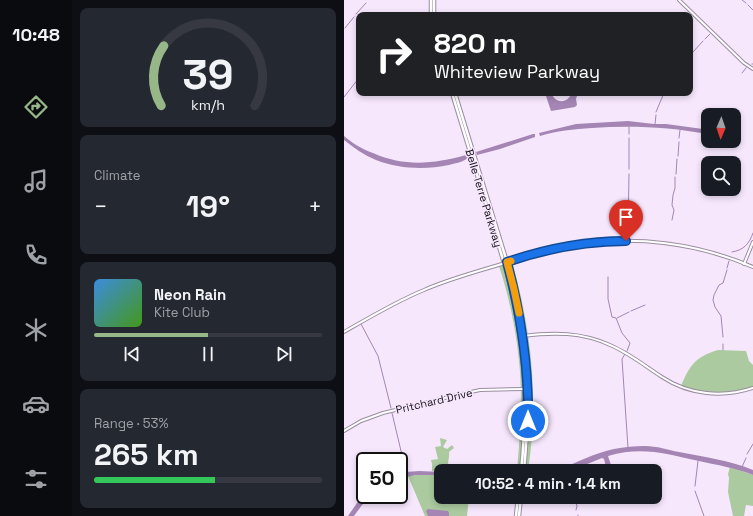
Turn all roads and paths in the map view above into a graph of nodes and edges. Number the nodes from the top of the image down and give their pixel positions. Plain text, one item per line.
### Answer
1 (433, 0) edge
2 (678, 0) edge
3 (432, 12) edge
4 (691, 12) edge
5 (693, 14) edge
6 (753, 70) edge
7 (454, 96) edge
8 (753, 242) edge
9 (505, 263) junction
10 (744, 264) junction
11 (753, 267) edge
12 (344, 332) edge
13 (522, 336) junction
14 (753, 388) edge
15 (526, 389) junction
16 (344, 431) edge
17 (521, 464) edge
18 (525, 464) edge
19 (518, 504) edge
20 (520, 504) edge
21 (517, 516) edge

1 - 3 main road
2 - 4 street
5 - 6 street
7 - 9 main road, Belle Terre Parkway
8 - 10 street
9 - 10 street
9 - 12 street
9 - 13 main road, Belle Terre Parkway
10 - 11 street
13 - 14 street
13 - 15 main road, Belle Terre Parkway
15 - 16 street, Pritchard Drive
15 - 17 main road, Belle Terre Parkway
15 - 18 main road, Belle Terre Parkway
19 - 21 main road
20 - 21 main road

